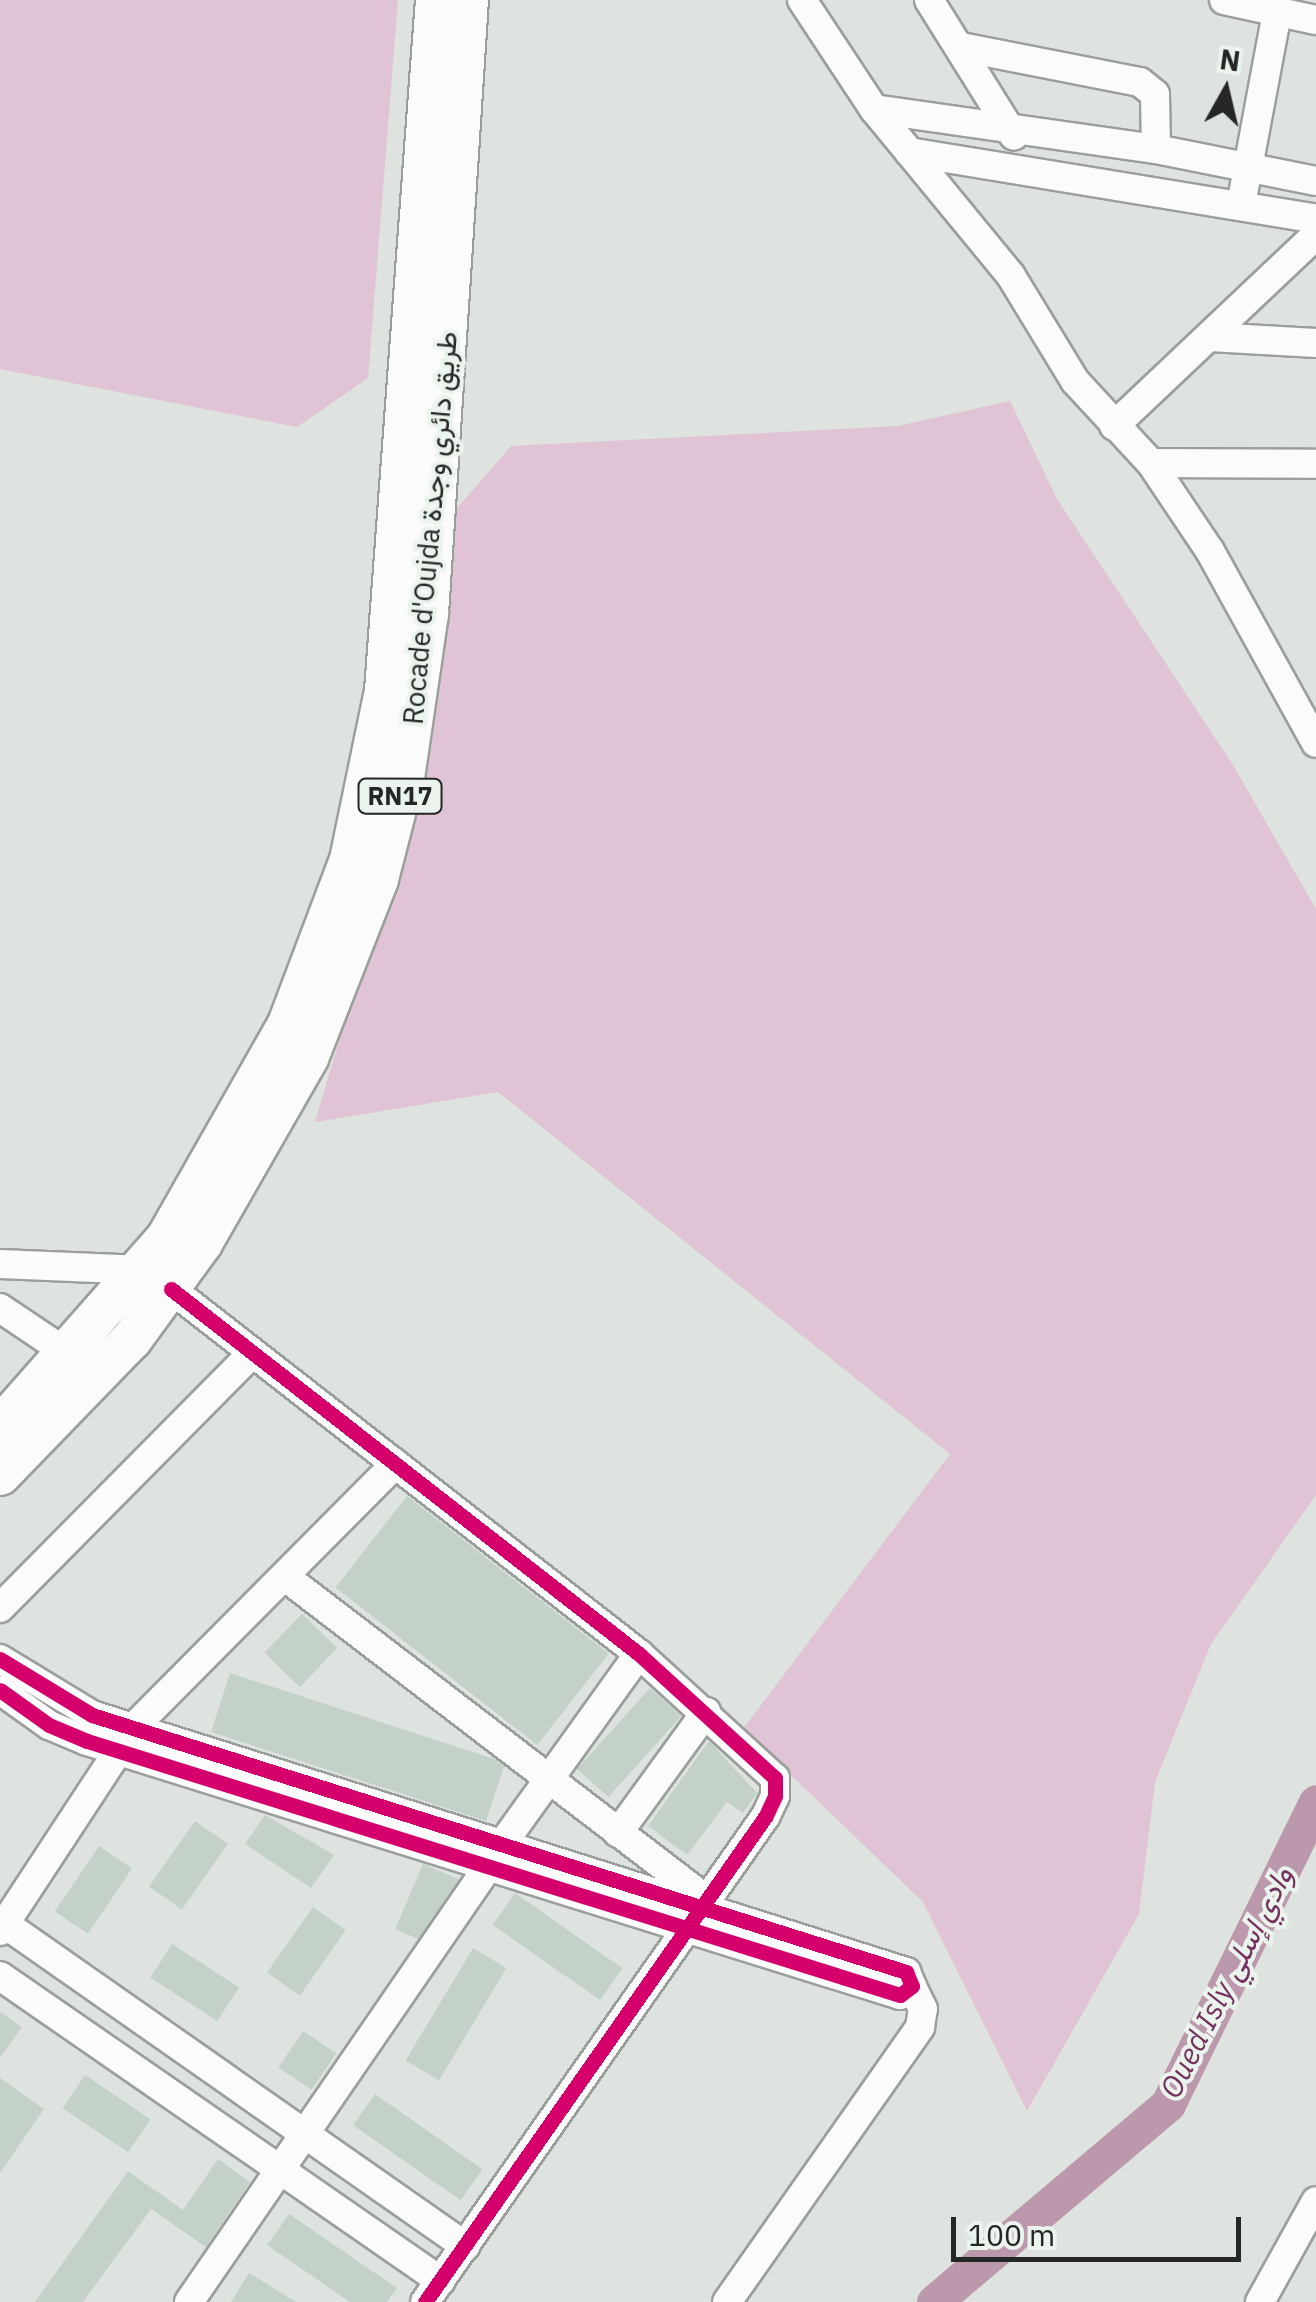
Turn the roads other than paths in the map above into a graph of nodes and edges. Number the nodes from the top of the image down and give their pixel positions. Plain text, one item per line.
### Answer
1 (436, 0) edge
2 (468, 0) edge
3 (802, 0) edge
4 (929, 0) edge
5 (1224, 0) edge
6 (1276, 12) junction
7 (1316, 20) edge
8 (961, 47) junction
9 (874, 108) junction
10 (1007, 127) junction
11 (1156, 149) junction
12 (910, 152) junction
13 (1247, 166) junction
14 (1037, 170) junction
15 (1316, 181) edge
16 (1241, 206) junction
17 (1316, 219) edge
18 (1316, 235) edge
19 (1210, 337) junction
20 (1316, 343) edge
21 (1114, 426) junction
22 (1151, 464) junction
23 (1316, 464) edge
24 (1316, 743) edge
25 (0, 1264) edge
26 (157, 1279) junction
27 (11, 1314) edge
28 (0, 1341) edge
29 (251, 1354) junction
30 (70, 1356) junction
31 (0, 1427) edge
32 (395, 1464) junction
33 (0, 1475) edge
34 (288, 1579) junction
35 (0, 1608) edge
36 (638, 1654) junction
37 (0, 1659) edge
38 (0, 1690) edge
39 (706, 1712) junction
40 (134, 1727) junction
41 (117, 1750) junction
42 (547, 1780) junction
43 (618, 1833) junction
44 (495, 1855) junction
45 (698, 1913) junction
46 (3, 1928) edge
47 (0, 1976) edge
48 (306, 2133) junction
49 (280, 2171) junction
50 (1316, 2201) edge
51 (465, 2246) junction
52 (433, 2291) edge
53 (189, 2302) edge
54 (726, 2302) edge
55 (1260, 2302) edge

1 - 26 highway, Rocade d'Oujda طريق دائري وجدة / RN17
2 - 26 highway, Rocade d'Oujda طريق دائري وجدة / RN17
3 - 9 street
4 - 8 street
5 - 6 street
6 - 7 street
6 - 13 street
8 - 10 street
8 - 11 street
9 - 10 street
9 - 12 street
10 - 11 street
10 - 14 street
11 - 13 street
12 - 14 street
12 - 21 street
13 - 15 street
13 - 16 street
14 - 16 street
16 - 17 street
18 - 19 street
19 - 20 street
19 - 21 street
21 - 22 street
22 - 23 street
22 - 24 street
25 - 26 street
26 - 29 street
26 - 30 highway, Rocade d'Oujda طريق دائري وجدة / RN17
26 - 33 highway, Rocade d'Oujda طريق دائري وجدة / RN17
27 - 28 street
27 - 30 street
29 - 32 street
29 - 35 street
30 - 31 highway, Rocade d'Oujda طريق دائري وجدة / RN17
32 - 34 street
32 - 36 street
34 - 40 street
34 - 42 street
36 - 39 street
36 - 42 street
37 - 40 street
38 - 41 street
39 - 43 street
39 - 45 street
40 - 41 street
40 - 44 street
41 - 44 street
41 - 46 street
42 - 43 street
42 - 44 street
43 - 45 street
44 - 45 street
44 - 48 street
45 - 51 street
45 - 54 street
46 - 48 street
47 - 49 street
48 - 49 street
48 - 51 street
49 - 52 street
49 - 53 street
50 - 55 street
51 - 52 street

